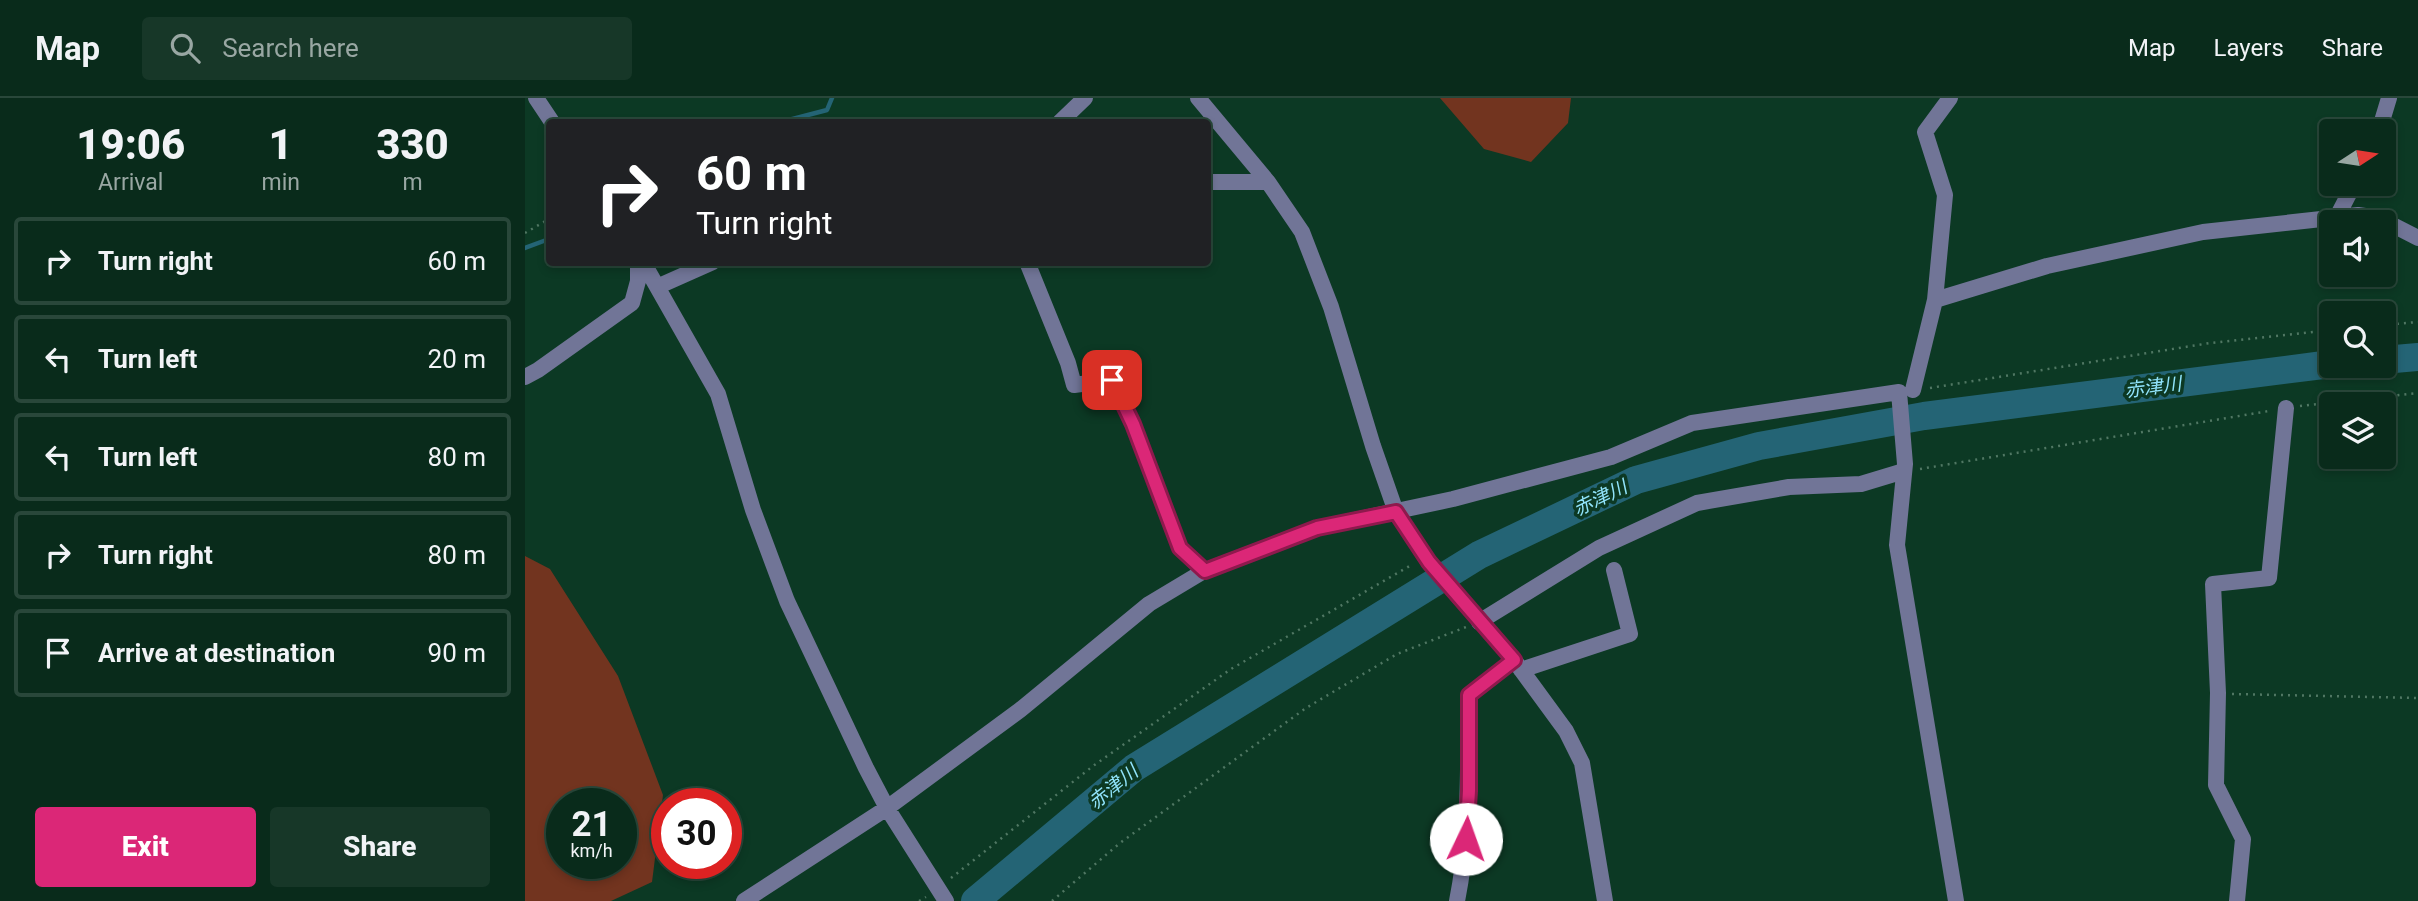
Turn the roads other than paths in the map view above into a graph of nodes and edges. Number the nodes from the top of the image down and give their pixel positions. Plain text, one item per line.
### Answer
1 (537, 98) edge
2 (1085, 98) edge
3 (1198, 98) edge
4 (1950, 98) edge
5 (2389, 98) edge
6 (550, 119) edge
7 (1063, 119) edge
8 (2383, 119) edge
9 (1211, 182) edge
10 (1268, 182) junction
11 (2319, 217) edge
12 (2396, 227) edge
13 (2418, 238) edge
14 (640, 266) edge
15 (644, 266) edge
16 (704, 266) edge
17 (1029, 266) edge
18 (659, 286) junction
19 (1935, 300) junction
20 (525, 377) edge
21 (1913, 390) road end
22 (2286, 408) road end
23 (1904, 467) junction
24 (1396, 512) junction
25 (1614, 570) dead end
26 (1205, 571) junction
27 (1474, 617) junction
28 (1517, 665) junction
29 (887, 808) junction
30 (942, 896) edge
31 (744, 901) edge
32 (1457, 901) edge
33 (1605, 901) edge
34 (1956, 901) edge
35 (2237, 901) edge

1 - 6 street
2 - 7 street
3 - 10 street
4 - 19 street
5 - 8 street
9 - 10 street
10 - 24 street
11 - 19 street
12 - 13 street
14 - 20 street
15 - 18 street
16 - 18 street
17 - 26 street
18 - 29 street
19 - 21 street
22 - 35 street
23 - 24 street
23 - 27 street
23 - 34 street
24 - 26 street
24 - 27 street
25 - 28 street
26 - 29 street
27 - 28 street
28 - 32 street
28 - 33 street
29 - 30 street
29 - 31 street

